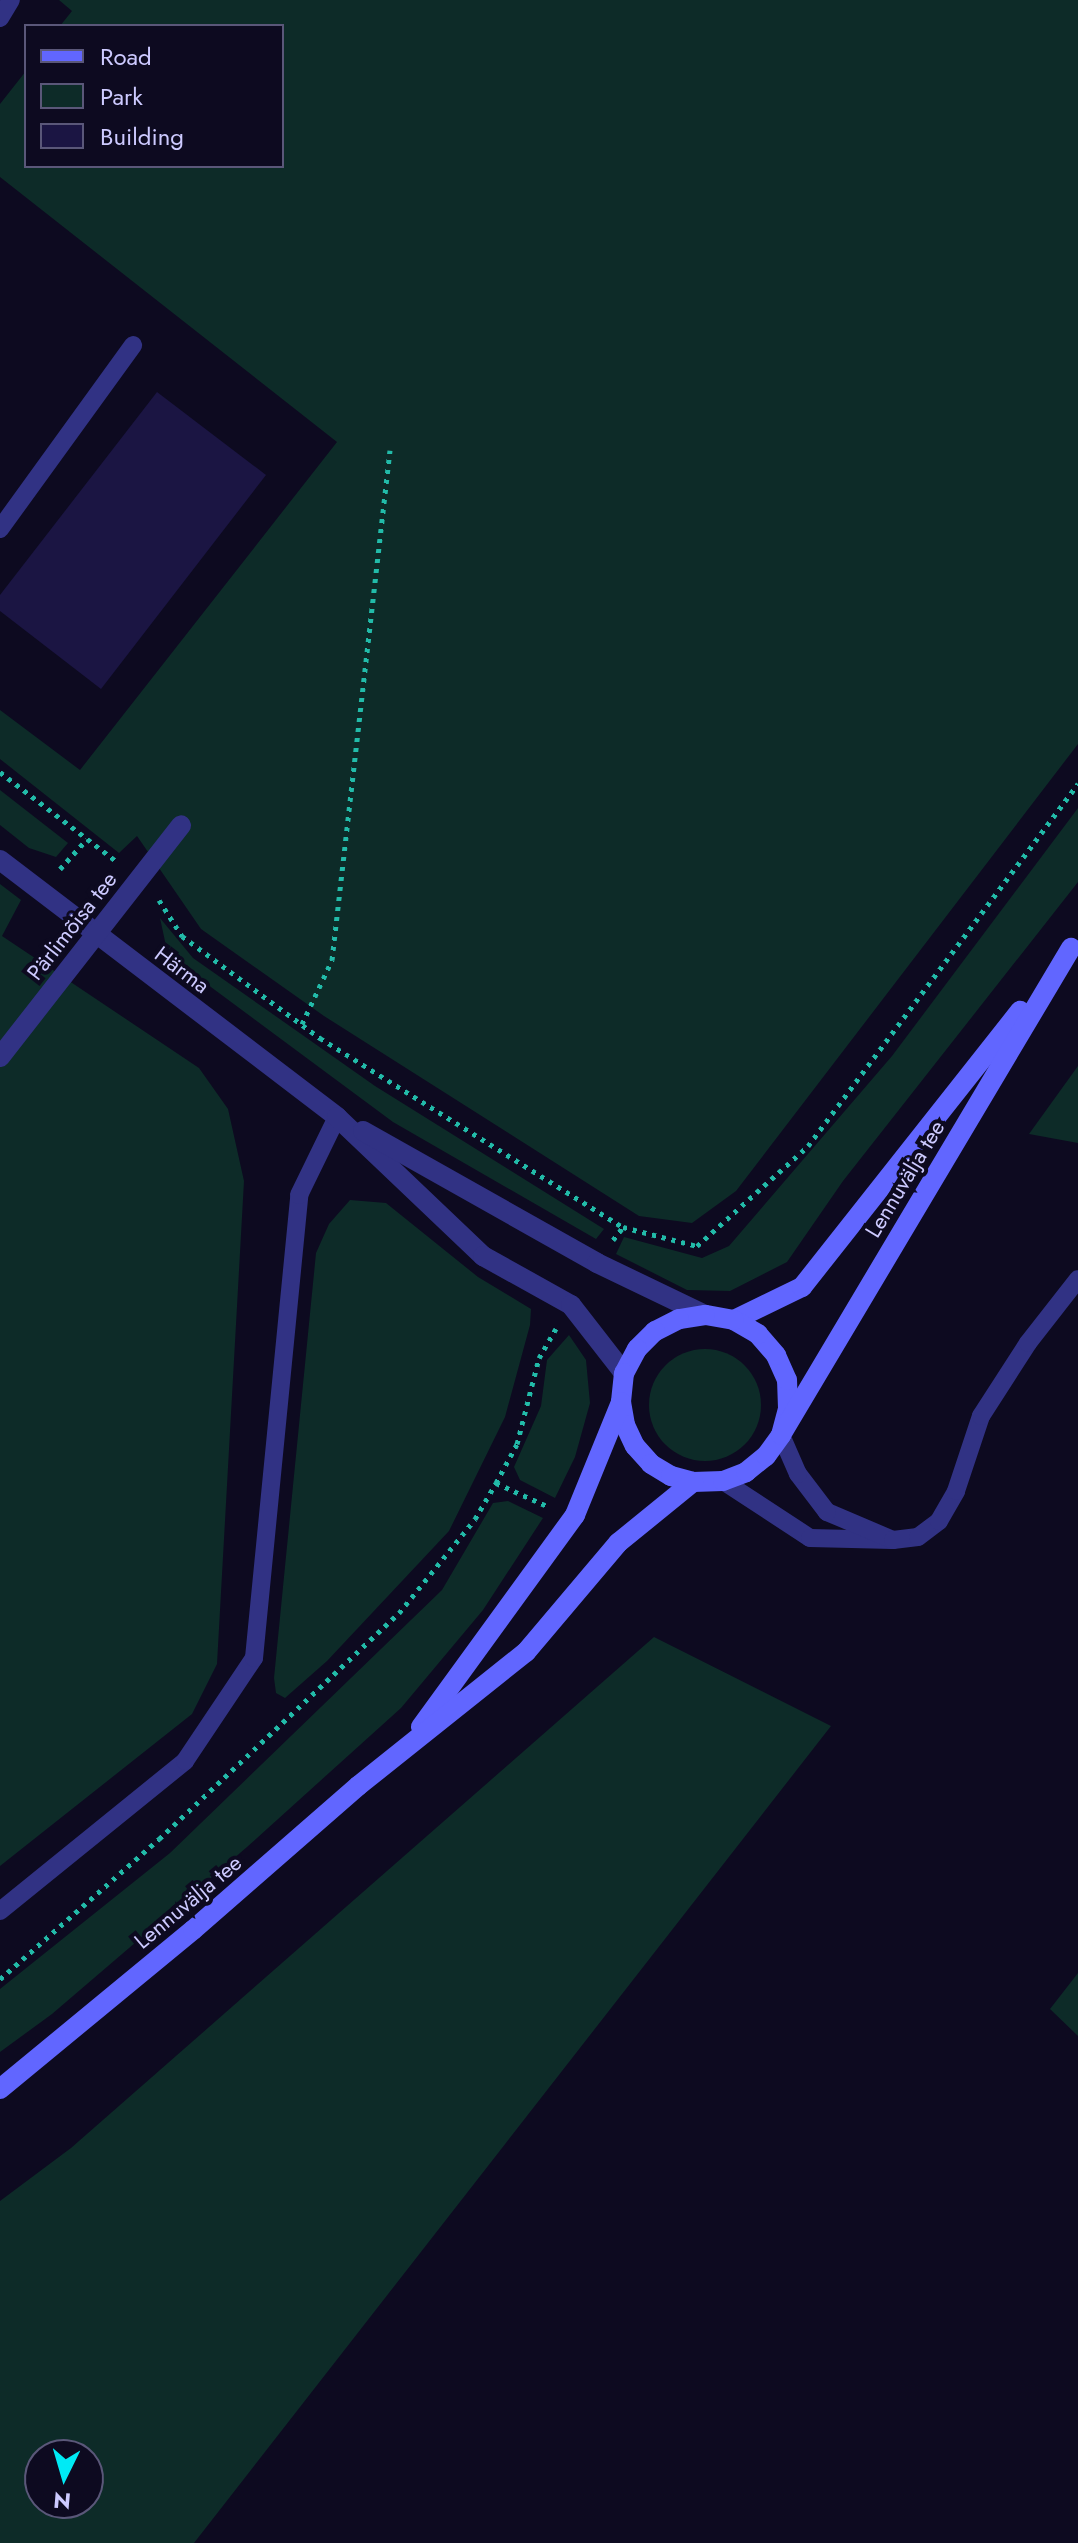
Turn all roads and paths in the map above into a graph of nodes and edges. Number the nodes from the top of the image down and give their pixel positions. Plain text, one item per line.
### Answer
1 (11, 0) edge
2 (0, 18) edge
3 (133, 345) dead end
4 (390, 450) dead end
5 (0, 529) edge
6 (0, 772) edge
7 (1078, 784) edge
8 (181, 825) dead end
9 (87, 839) junction
10 (0, 860) edge
11 (63, 863) dead end
12 (138, 881) junction
13 (96, 935) junction
14 (1074, 943) edge
15 (302, 1024) junction
16 (0, 1057) edge
17 (337, 1117) junction
18 (623, 1227) junction
19 (597, 1263) junction
20 (1078, 1279) edge
21 (571, 1305) junction
22 (705, 1315) junction
23 (734, 1320) junction
24 (624, 1373) junction
25 (621, 1402) junction
26 (781, 1435) junction
27 (723, 1481) junction
28 (693, 1482) junction
29 (496, 1483) junction
30 (548, 1506) dead end
31 (893, 1540) junction
32 (404, 1750) junction
33 (0, 1911) edge
34 (0, 1979) edge
35 (0, 2089) edge

1 - 2 lane
3 - 5 lane
4 - 15 path
6 - 9 path
7 - 18 path
8 - 12 street, Pärlimõisa tee
9 - 11 path
9 - 12 path
10 - 13 street, Härma
12 - 13 street, Pärlimõisa tee
12 - 15 path
13 - 16 street, Pärlimõisa tee
13 - 17 street, Härma
14 - 23 main road, Lennuvälja tee
14 - 26 main road, Lennuvälja tee
15 - 18 path
17 - 19 street, Härma
17 - 21 street, Härma
17 - 33 lane
18 - 19 path
19 - 22 street, Härma
20 - 31 lane
21 - 24 street, Härma
21 - 29 path
22 - 23 main road, Lennuvälja tee
22 - 24 main road, Lennuvälja tee
23 - 26 main road, Lennuvälja tee
24 - 25 main road, Lennuvälja tee
25 - 28 main road, Lennuvälja tee
25 - 32 main road, Lennuvälja tee
26 - 27 main road, Lennuvälja tee
26 - 31 lane
27 - 28 main road, Lennuvälja tee
27 - 31 lane
28 - 32 main road, Lennuvälja tee
29 - 30 path
29 - 34 path
32 - 35 main road, Lennuvälja tee

